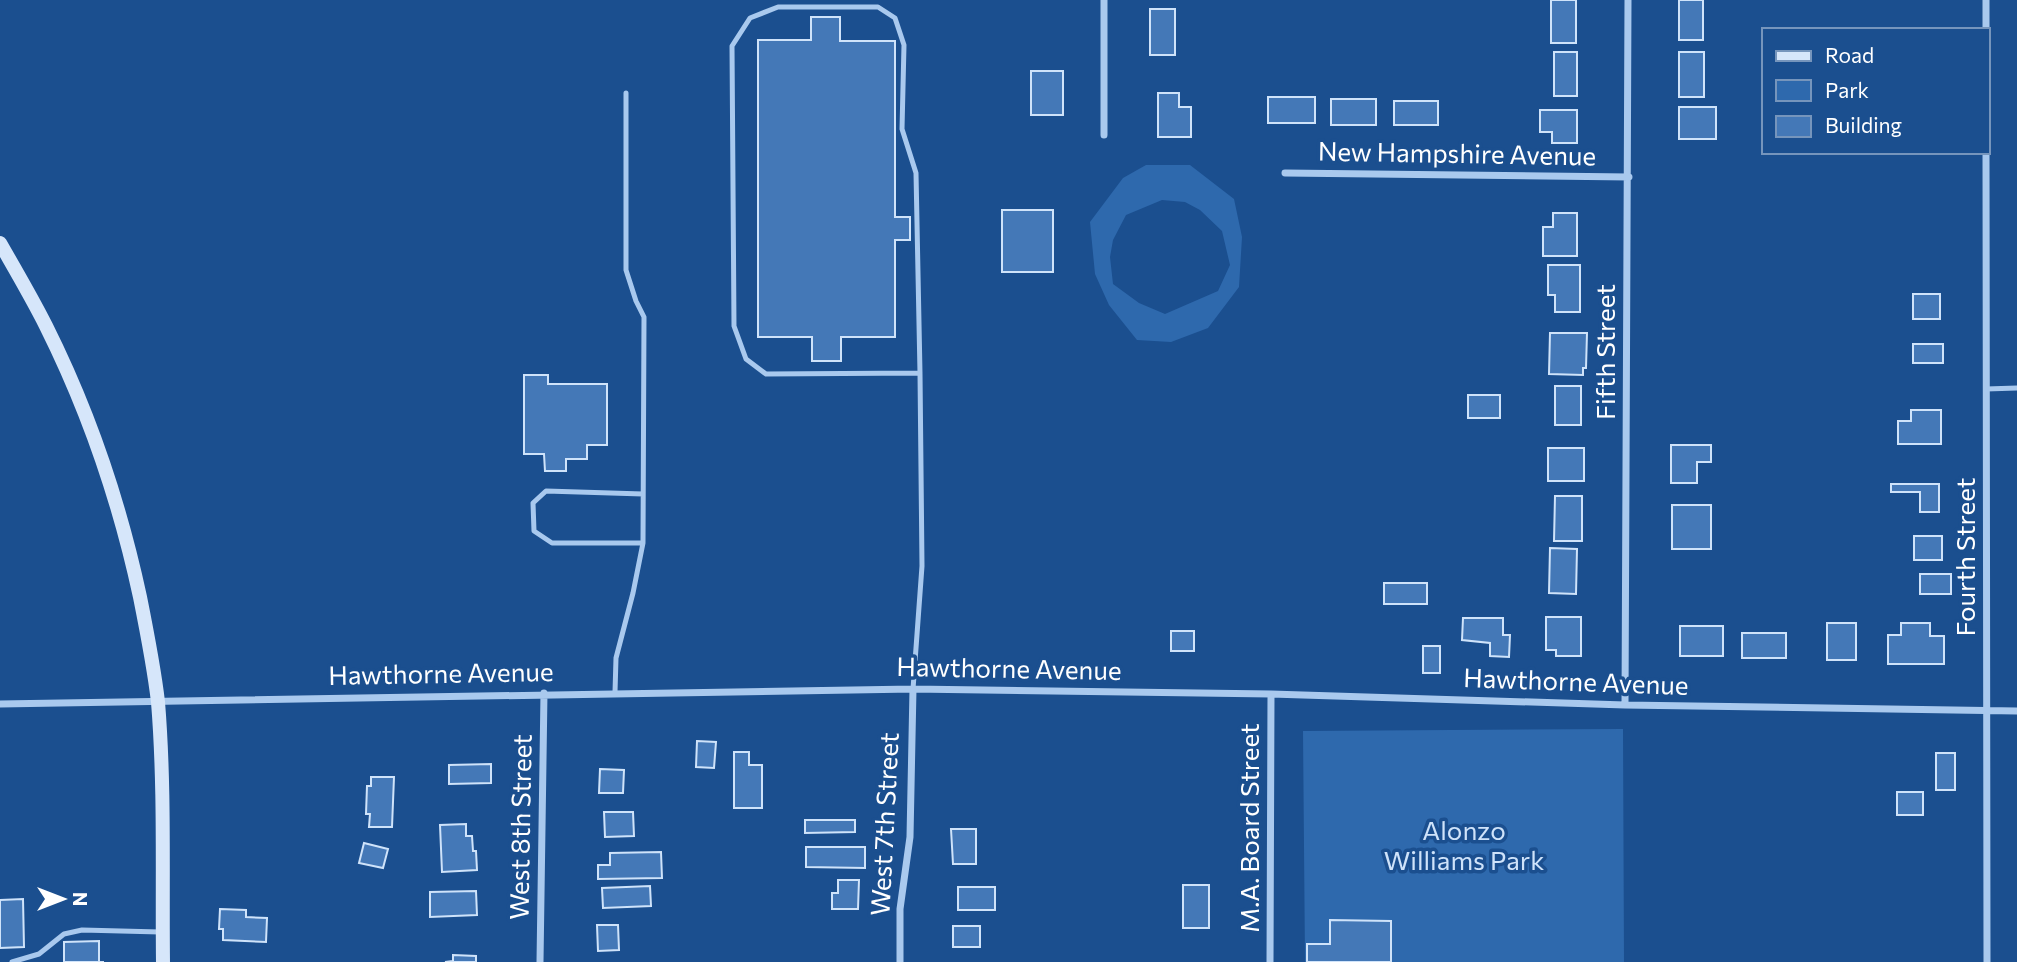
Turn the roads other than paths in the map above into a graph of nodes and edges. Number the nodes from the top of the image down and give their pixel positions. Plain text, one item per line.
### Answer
1 (1104, 0) edge
2 (1628, 0) edge
3 (1986, 0) edge
4 (1986, 28) edge
5 (626, 93) dead end
6 (1104, 135) dead end
7 (1986, 154) edge
8 (1285, 173) dead end
9 (1629, 177) junction
10 (0, 243) edge
11 (920, 373) junction
12 (2017, 388) edge
13 (1986, 389) junction
14 (643, 494) junction
15 (643, 543) junction
16 (913, 689) junction
17 (615, 692) junction
18 (544, 693) junction
19 (1271, 694) junction
20 (158, 701) junction
21 (0, 704) edge
22 (1625, 705) junction
23 (1987, 710) junction
24 (2017, 711) edge
25 (163, 933) junction
26 (12, 962) edge
27 (163, 962) edge
28 (540, 962) edge
29 (900, 962) edge
30 (1270, 962) edge
31 (1987, 962) edge

1 - 6 street
2 - 9 street, Fifth Street
3 - 4 street
5 - 14 lane
7 - 13 street, Fourth Street
8 - 9 street, New Hampshire Avenue
9 - 22 street, Fifth Street
10 - 20 main road
11 - 11 lane
11 - 16 lane
12 - 13 lane
13 - 23 street, Fourth Street
14 - 15 lane
14 - 15 lane
15 - 17 lane
16 - 17 street, Hawthorne Avenue
16 - 19 street, Hawthorne Avenue
16 - 29 street, West 7th Street
17 - 18 street, Hawthorne Avenue
18 - 20 street, Hawthorne Avenue
18 - 28 street, West 8th Street
19 - 22 street, Hawthorne Avenue
19 - 30 street, M.A. Board Street
20 - 21 street, Hawthorne Avenue
20 - 25 main road
22 - 23 street, Hawthorne Avenue
23 - 24 street, Hawthorne Avenue
23 - 31 street, Fourth Street
25 - 26 lane
25 - 27 main road

